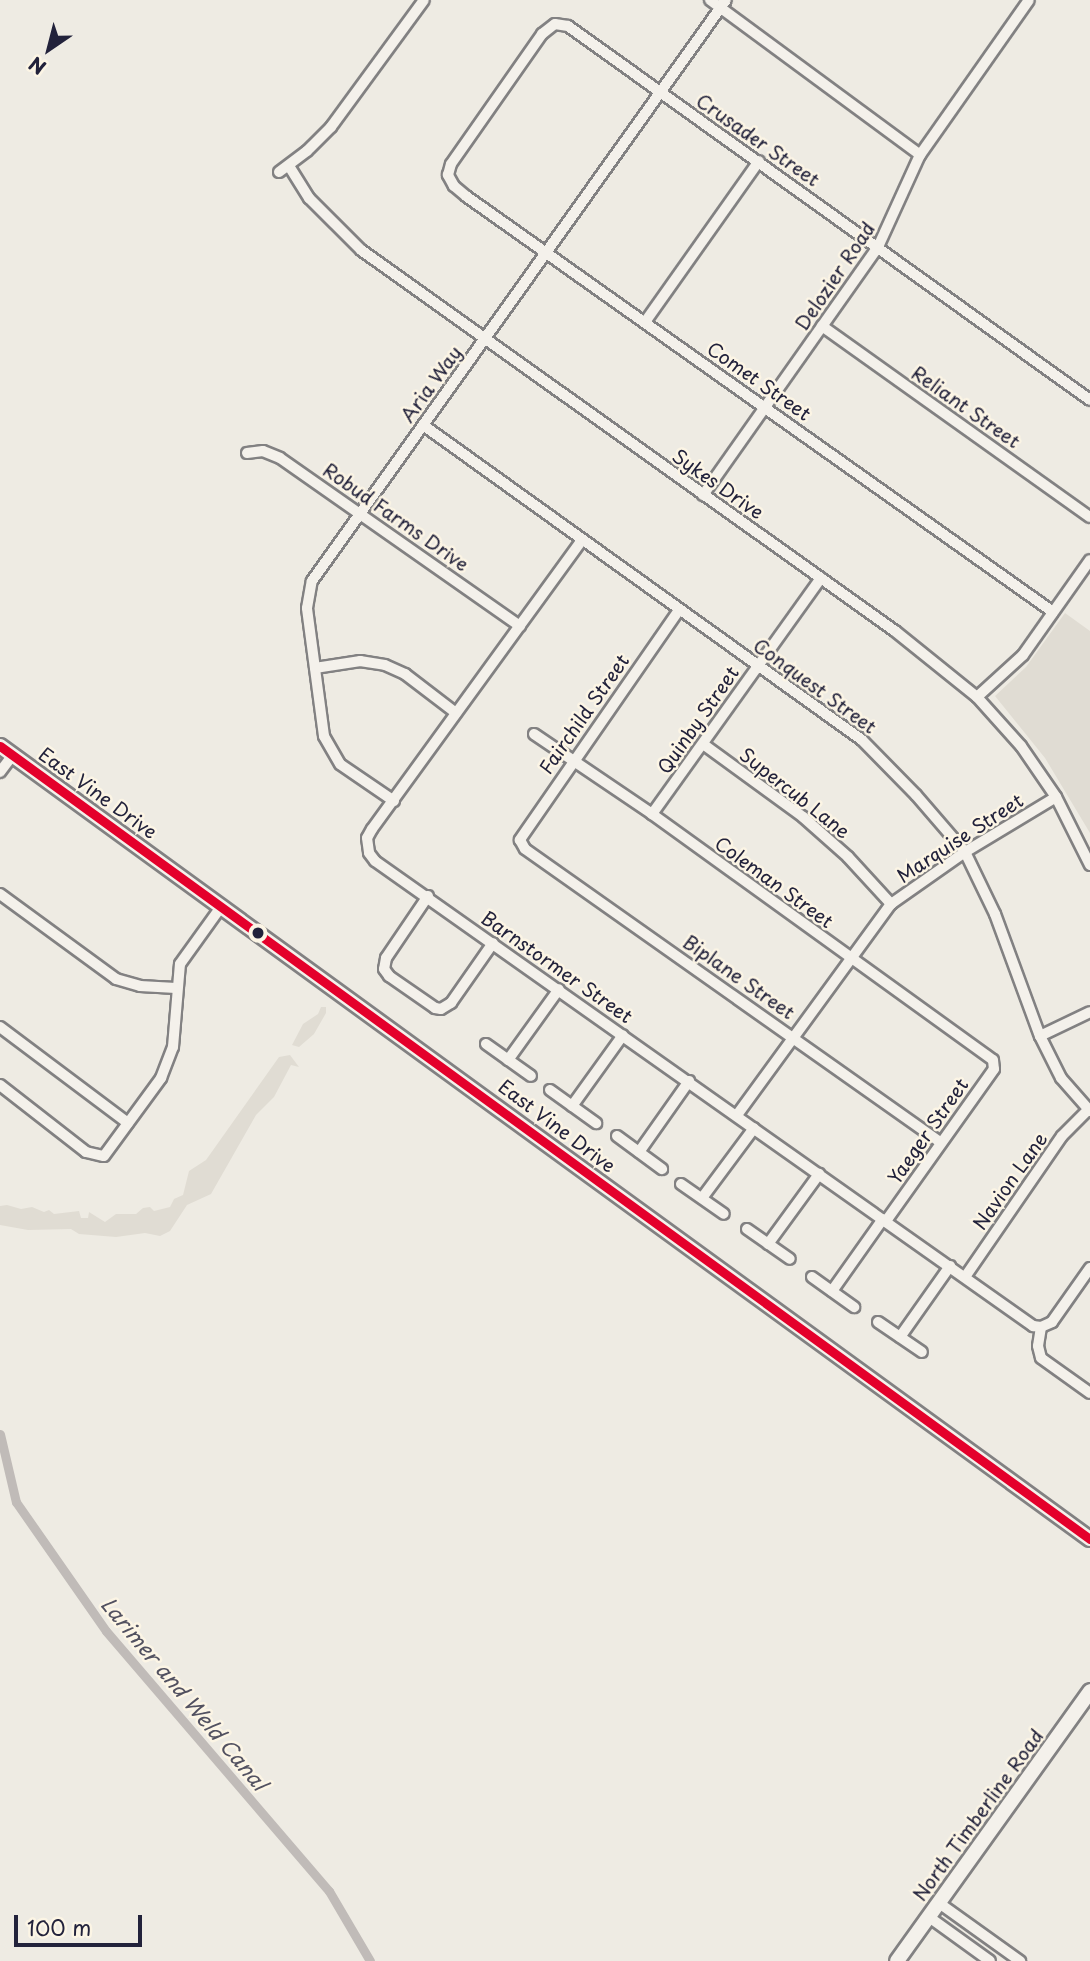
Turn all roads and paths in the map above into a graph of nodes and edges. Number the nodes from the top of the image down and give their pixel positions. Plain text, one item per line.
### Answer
1 (424, 0) edge
2 (710, 0) edge
3 (1029, 0) edge
4 (723, 4) edge
5 (660, 92) junction
6 (920, 155) junction
7 (758, 161) junction
8 (448, 175) joint
9 (878, 247) junction
10 (546, 254) junction
11 (645, 323) junction
12 (822, 326) junction
13 (484, 340) junction
14 (1090, 400) edge
15 (765, 407) junction
16 (423, 425) junction
17 (247, 453) dead end
18 (702, 495) junction
19 (358, 513) junction
20 (1090, 517) edge
21 (582, 540) junction
22 (1090, 560) edge
23 (821, 578) junction
24 (679, 610) junction
25 (1053, 612) junction
26 (520, 626) junction
27 (758, 666) junction
28 (315, 668) junction
29 (977, 697) junction
30 (456, 713) junction
31 (534, 734) dead end
32 (703, 744) junction
33 (0, 746) edge
34 (13, 755) junction
35 (573, 760) junction
36 (0, 772) edge
37 (1056, 797) junction
38 (394, 801) junction
39 (652, 814) junction
40 (520, 840) joint
41 (965, 852) junction
42 (1090, 865) edge
43 (0, 894) edge
44 (428, 896) junction
45 (891, 904) junction
46 (221, 907) junction
47 (494, 943) junction
48 (851, 959) junction
49 (176, 988) junction
50 (559, 989) junction
51 (1090, 1012) edge
52 (0, 1027) edge
53 (623, 1035) junction
54 (1040, 1036) junction
55 (793, 1037) junction
56 (486, 1044) dead end
57 (508, 1060) junction
58 (993, 1060) joint
59 (531, 1076) dead end
60 (689, 1081) junction
61 (0, 1085) edge
62 (550, 1090) dead end
63 (572, 1106) junction
64 (1089, 1111) edge
65 (737, 1115) junction
66 (128, 1123) junction
67 (596, 1124) dead end
68 (754, 1128) junction
69 (617, 1136) dead end
70 (940, 1142) junction
71 (639, 1152) junction
72 (662, 1168) dead end
73 (819, 1174) junction
74 (681, 1184) dead end
75 (702, 1198) junction
76 (724, 1214) dead end
77 (885, 1220) junction
78 (747, 1229) dead end
79 (768, 1244) junction
80 (790, 1259) dead end
81 (950, 1266) junction
82 (1088, 1274) edge
83 (812, 1277) dead end
84 (965, 1277) junction
85 (832, 1291) junction
86 (854, 1307) dead end
87 (878, 1322) dead end
88 (1041, 1327) junction
89 (900, 1337) junction
90 (922, 1352) dead end
91 (1090, 1394) edge
92 (1090, 1539) edge
93 (1090, 1691) edge
94 (939, 1903) junction
95 (929, 1917) junction
96 (897, 1961) edge
97 (990, 1961) edge
98 (1020, 1961) edge

1 - 13 street, Sykes Drive
2 - 4 street
3 - 6 street, Delozier Road
4 - 5 street, Aria Way
4 - 6 street
5 - 7 street, Crusader Street
5 - 8 street, Crusader Street
5 - 10 street, Aria Way
6 - 9 street, Delozier Road
7 - 9 street, Crusader Street
7 - 11 street
8 - 10 street, Comet Street
9 - 12 street, Delozier Road
9 - 14 street, Crusader Street
10 - 11 street, Comet Street
10 - 13 street, Aria Way
11 - 15 street, Comet Street
12 - 15 street, Delozier Road
12 - 20 street, Reliant Street
13 - 16 street, Aria Way
13 - 18 street, Sykes Drive
15 - 18 street, Delozier Road
15 - 25 street, Comet Street
16 - 19 street, Aria Way
16 - 21 street, Conquest Street
17 - 19 street, Robud Farms Drive
18 - 23 street, Sykes Drive
19 - 26 street, Robud Farms Drive
19 - 28 street, Aria Way
21 - 24 street, Conquest Street
21 - 26 street, Barnstormer Street
22 - 25 street
23 - 27 street, Quinby Street
23 - 29 street, Sykes Drive
24 - 27 street, Conquest Street
24 - 35 street, Fairchild Street
25 - 29 street
26 - 30 street, Barnstormer Street
27 - 32 street, Quinby Street
27 - 41 street, Conquest Street
28 - 30 street
28 - 38 street, Aria Way
29 - 37 street, Sykes Drive
30 - 38 street, Barnstormer Street
31 - 35 street, Coleman Street
32 - 39 street, Quinby Street
32 - 45 street, Supercub Lane
33 - 34 street, East Vine Drive
34 - 36 street
34 - 46 street, East Vine Drive
35 - 39 street, Coleman Street
35 - 40 street, Fairchild Street
37 - 41 street, Marquise Street
37 - 42 street, Sykes Drive
38 - 44 street, Barnstormer Street
39 - 48 street, Coleman Street
40 - 55 street, Biplane Street
41 - 45 street, Marquise Street
41 - 54 street, Conquest Street
43 - 49 street
44 - 47 street, Barnstormer Street
44 - 47 street
45 - 48 street, Marquise Street
46 - 49 street
46 - 92 street, East Vine Drive
47 - 50 street, Barnstormer Street
48 - 55 street, Marquise Street
48 - 58 street, Coleman Street
49 - 66 street
50 - 53 street, Barnstormer Street
50 - 57 street
51 - 54 street
52 - 66 street
53 - 60 street, Barnstormer Street
53 - 63 street
54 - 64 street, Conquest Street
55 - 65 street, Marquise Street
55 - 70 street, Biplane Street
56 - 57 street
57 - 59 street
58 - 70 street, Yaeger Street
60 - 65 street, Barnstormer Street
60 - 71 street
61 - 66 street
62 - 63 street
63 - 67 street
64 - 84 street, Navion Lane
65 - 68 street, Barnstormer Street
68 - 73 street, Barnstormer Street
68 - 75 street
69 - 71 street
70 - 77 street, Yaeger Street
71 - 72 street
73 - 77 street, Barnstormer Street
73 - 79 street
74 - 75 street
75 - 76 street
77 - 81 street, Barnstormer Street
77 - 85 street, Yaeger Street
78 - 79 street
79 - 80 street
81 - 84 street, Barnstormer Street
81 - 89 street
82 - 88 street
83 - 85 street
84 - 88 street, Barnstormer Street
85 - 86 street
87 - 89 street
88 - 91 street
89 - 90 street
93 - 94 street, North Timberline Road
94 - 95 street, North Timberline Road
94 - 98 street
95 - 96 street, North Timberline Road
95 - 97 street

